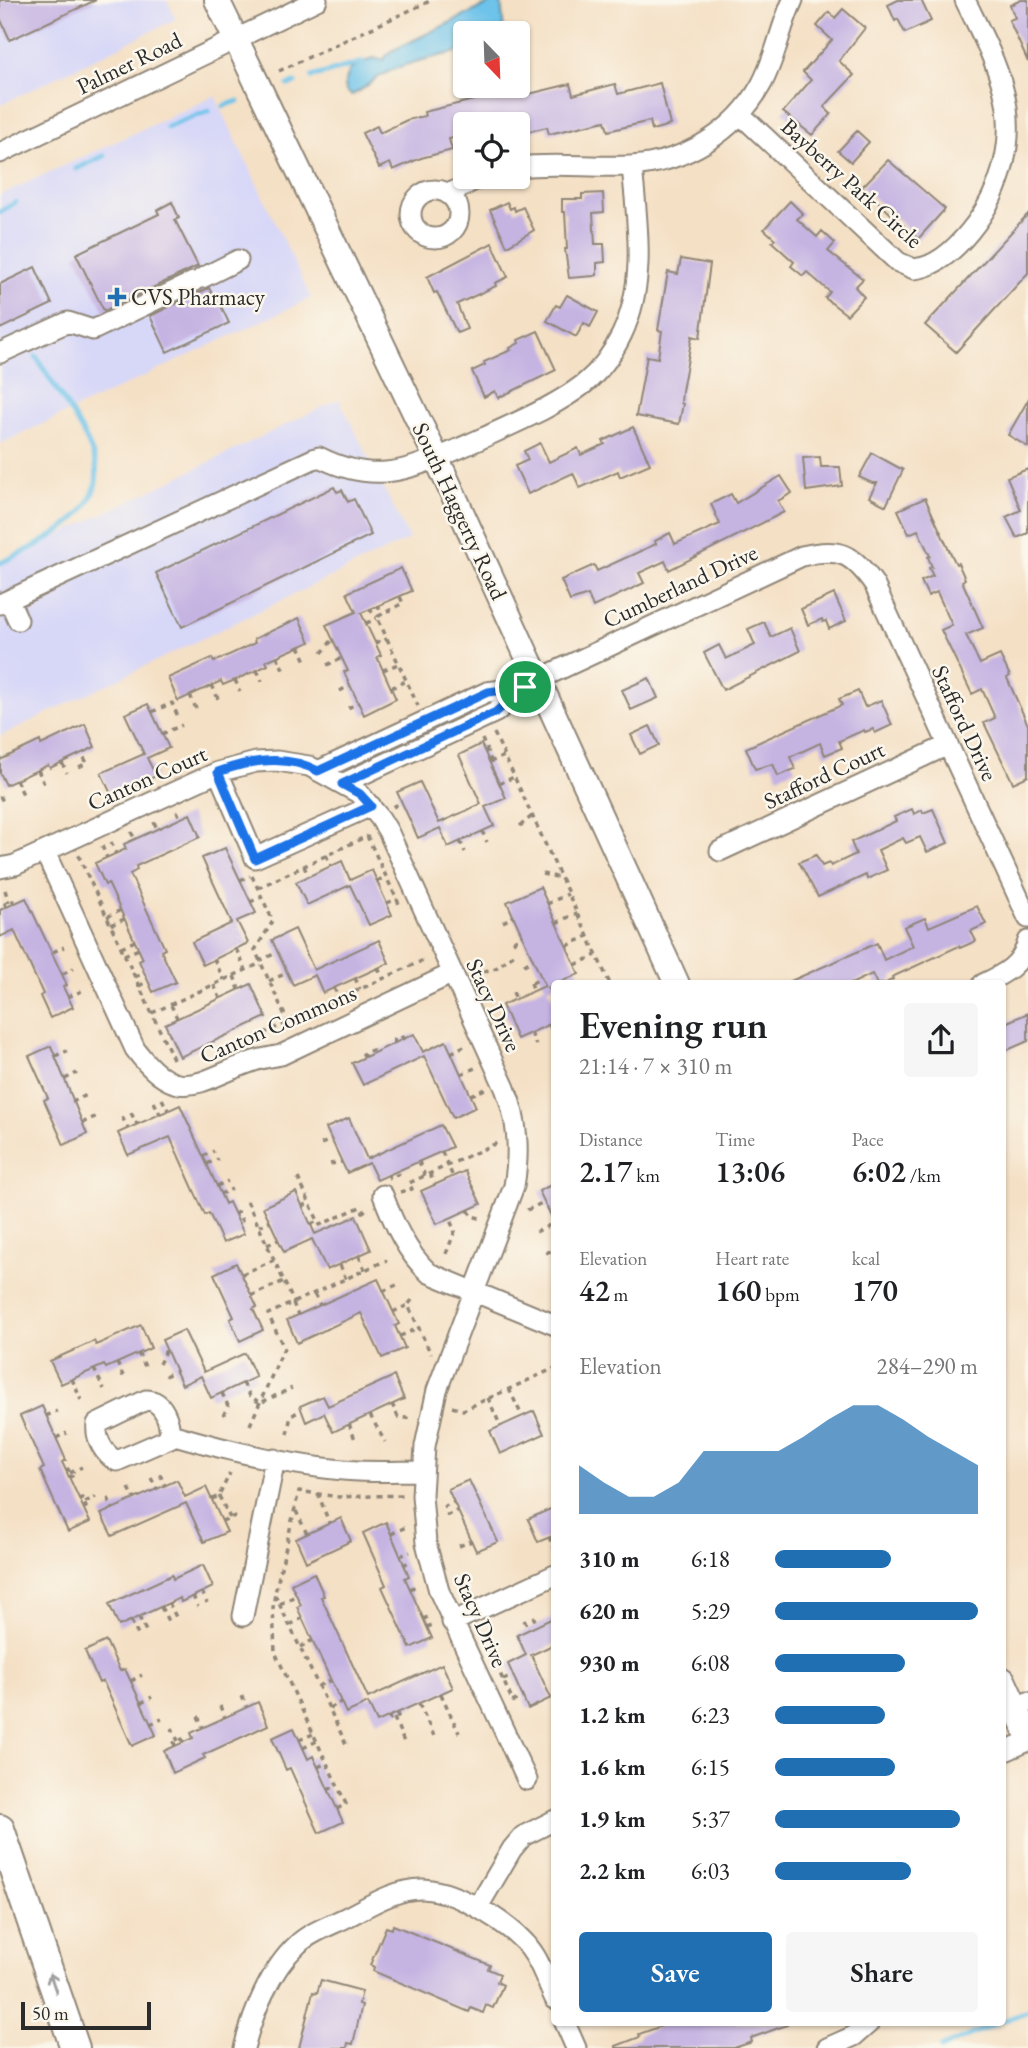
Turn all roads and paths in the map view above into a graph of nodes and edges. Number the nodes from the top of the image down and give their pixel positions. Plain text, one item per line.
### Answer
1 (218, 0) edge
2 (317, 0) edge
3 (432, 0) edge
4 (793, 0) edge
5 (965, 0) edge
6 (238, 40) junction
7 (279, 71) dead end
8 (740, 114) junction
9 (0, 153) edge
10 (530, 166) edge
11 (632, 166) junction
12 (458, 189) edge
13 (449, 194) dead end
14 (238, 261) dead end
15 (0, 353) edge
16 (437, 459) junction
17 (848, 556) joint
18 (400, 597) dead end
19 (4, 602) edge
20 (378, 605) dead end
21 (369, 609) dead end
22 (382, 615) junction
23 (377, 618) junction
24 (18, 620) dead end
25 (366, 623) dead end
26 (333, 639) dead end
27 (387, 639) junction
28 (375, 643) dead end
29 (299, 646) dead end
30 (322, 653) dead end
31 (277, 656) dead end
32 (342, 658) dead end
33 (306, 661) dead end
34 (398, 664) junction
35 (327, 665) dead end
36 (257, 670) dead end
37 (383, 670) dead end
38 (284, 671) dead end
39 (235, 680) dead end
40 (262, 681) dead end
41 (406, 681) junction
42 (531, 684) junction
43 (212, 685) dead end
44 (350, 685) dead end
45 (391, 688) dead end
46 (240, 691) dead end
47 (340, 691) dead end
48 (190, 695) dead end
49 (219, 701) dead end
50 (358, 703) dead end
51 (348, 708) dead end
52 (418, 708) dead end
53 (450, 710) junction
54 (197, 711) dead end
55 (152, 712) dead end
56 (179, 719) dead end
57 (182, 725) dead end
58 (491, 725) dead end
59 (459, 729) junction
60 (162, 734) dead end
61 (481, 737) dead end
62 (948, 744) junction
63 (82, 754) dead end
64 (504, 755) junction
65 (62, 763) dead end
66 (79, 767) dead end
67 (38, 770) dead end
68 (318, 771) junction
69 (218, 772) junction
70 (66, 773) dead end
71 (514, 777) junction
72 (16, 780) dead end
73 (44, 784) dead end
74 (342, 784) junction
75 (499, 784) dead end
76 (23, 794) dead end
77 (0, 796) edge
78 (2, 802) edge
79 (402, 802) dead end
80 (371, 806) junction
81 (393, 807) dead end
82 (177, 811) dead end
83 (532, 816) junction
84 (165, 817) dead end
85 (180, 818) dead end
86 (520, 826) dead end
87 (157, 829) dead end
88 (482, 831) dead end
89 (374, 833) dead end
90 (135, 839) dead end
91 (460, 841) dead end
92 (111, 842) junction
93 (487, 842) dead end
94 (720, 851) dead end
95 (45, 852) junction
96 (90, 852) dead end
97 (465, 852) dead end
98 (116, 854) dead end
99 (326, 855) junction
100 (107, 858) dead end
101 (304, 866) junction
102 (331, 866) dead end
103 (0, 868) edge
104 (542, 874) dead end
105 (309, 876) dead end
106 (386, 877) dead end
107 (561, 878) junction
108 (240, 880) dead end
109 (377, 881) dead end
110 (258, 888) junction
111 (5, 890) dead end
112 (568, 894) junction
113 (262, 897) junction
114 (397, 899) dead end
115 (250, 902) dead end
116 (387, 903) dead end
117 (10, 904) dead end
118 (547, 904) dead end
119 (121, 910) dead end
120 (577, 913) junction
121 (514, 916) dead end
122 (107, 917) junction
123 (1028, 918) edge
124 (124, 919) dead end
125 (503, 922) dead end
126 (556, 923) dead end
127 (111, 925) junction
128 (522, 935) dead end
129 (588, 936) junction
130 (135, 941) dead end
131 (513, 942) dead end
132 (1027, 944) edge
133 (567, 946) dead end
134 (64, 947) dead end
135 (121, 947) junction
136 (138, 949) dead end
137 (236, 949) dead end
138 (52, 952) dead end
139 (278, 952) dead end
140 (517, 952) dead end
141 (124, 955) junction
142 (596, 955) junction
143 (214, 959) dead end
144 (426, 959) dead end
145 (533, 960) dead end
146 (260, 962) junction
147 (524, 965) dead end
148 (575, 965) dead end
149 (74, 968) dead end
150 (378, 968) dead end
151 (246, 970) junction
152 (144, 973) dead end
153 (287, 973) dead end
154 (453, 973) junction
155 (63, 974) dead end
156 (474, 974) dead end
157 (234, 976) junction
158 (135, 977) junction
159 (355, 978) dead end
160 (383, 978) junction
161 (542, 978) dead end
162 (608, 980) edge
163 (675, 980) edge
164 (990, 980) edge
165 (148, 981) dead end
166 (224, 981) junction
167 (269, 981) junction
168 (214, 985) junction
169 (139, 986) junction
170 (334, 988) dead end
171 (239, 989) dead end
172 (360, 989) junction
173 (84, 990) dead end
174 (534, 990) dead end
175 (513, 992) dead end
176 (68, 997) dead end
177 (220, 998) dead end
178 (339, 998) junction
179 (516, 999) dead end
180 (171, 1004) junction
181 (152, 1013) junction
182 (177, 1018) dead end
183 (288, 1022) junction
184 (549, 1024) dead end
185 (551, 1028) edge
186 (395, 1030) dead end
187 (531, 1033) dead end
188 (399, 1040) dead end
189 (364, 1045) dead end
190 (536, 1045) dead end
191 (464, 1046) dead end
192 (67, 1051) dead end
193 (451, 1053) dead end
194 (368, 1054) dead end
195 (55, 1056) dead end
196 (215, 1056) dead end
197 (475, 1068) dead end
198 (77, 1073) dead end
199 (179, 1073) dead end
200 (461, 1074) dead end
201 (65, 1079) dead end
202 (485, 1089) dead end
203 (87, 1095) dead end
204 (471, 1096) dead end
205 (162, 1099) dead end
206 (72, 1102) dead end
207 (154, 1102) dead end
208 (168, 1110) dead end
209 (131, 1113) dead end
210 (160, 1114) dead end
211 (97, 1116) dead end
212 (122, 1117) dead end
213 (82, 1123) dead end
214 (136, 1124) dead end
215 (128, 1128) dead end
216 (331, 1140) dead end
217 (499, 1142) dead end
218 (321, 1144) dead end
219 (214, 1151) dead end
220 (442, 1152) dead end
221 (203, 1156) dead end
222 (218, 1159) dead end
223 (342, 1162) dead end
224 (419, 1162) dead end
225 (206, 1164) dead end
226 (330, 1164) dead end
227 (448, 1165) junction
228 (397, 1171) dead end
229 (388, 1174) dead end
230 (427, 1175) junction
231 (453, 1177) dead end
232 (298, 1178) dead end
233 (228, 1181) dead end
234 (435, 1185) dead end
235 (217, 1186) dead end
236 (232, 1189) dead end
237 (220, 1194) dead end
238 (383, 1195) junction
239 (247, 1201) dead end
240 (544, 1202) dead end
241 (310, 1203) junction
242 (302, 1206) dead end
243 (468, 1210) dead end
244 (527, 1210) dead end
245 (234, 1214) dead end
246 (340, 1216) junction
247 (449, 1218) dead end
248 (485, 1220) dead end
249 (270, 1221) dead end
250 (320, 1222) junction
251 (343, 1222) dead end
252 (239, 1223) dead end
253 (311, 1224) dead end
254 (551, 1224) edge
255 (258, 1226) junction
256 (325, 1230) dead end
257 (536, 1232) dead end
258 (278, 1240) dead end
259 (267, 1245) junction
260 (551, 1251) edge
261 (546, 1253) dead end
262 (446, 1254) dead end
263 (359, 1256) dead end
264 (274, 1260) junction
265 (387, 1260) dead end
266 (340, 1265) dead end
267 (365, 1270) junction
268 (242, 1275) dead end
269 (346, 1279) junction
270 (284, 1281) junction
271 (398, 1284) dead end
272 (383, 1291) dead end
273 (474, 1292) junction
274 (314, 1294) junction
275 (251, 1296) dead end
276 (412, 1300) dead end
277 (293, 1303) junction
278 (320, 1305) dead end
279 (408, 1306) junction
280 (393, 1312) dead end
281 (298, 1315) dead end
282 (551, 1323) edge
283 (418, 1328) junction
284 (400, 1336) dead end
285 (166, 1350) dead end
286 (138, 1353) dead end
287 (431, 1354) dead end
288 (117, 1363) dead end
289 (159, 1364) dead end
290 (94, 1369) dead end
291 (147, 1370) dead end
292 (551, 1370) edge
293 (176, 1371) dead end
294 (165, 1376) dead end
295 (72, 1379) dead end
296 (125, 1380) dead end
297 (243, 1383) dead end
298 (292, 1388) dead end
299 (509, 1389) junction
300 (104, 1390) dead end
301 (222, 1393) dead end
302 (488, 1398) junction
303 (81, 1400) dead end
304 (260, 1403) junction
305 (392, 1404) dead end
306 (443, 1405) dead end
307 (301, 1410) dead end
308 (57, 1411) dead end
309 (370, 1415) dead end
310 (46, 1416) dead end
311 (522, 1416) dead end
312 (222, 1418) dead end
313 (412, 1419) dead end
314 (349, 1424) dead end
315 (250, 1425) dead end
316 (501, 1427) dead end
317 (67, 1433) dead end
318 (171, 1434) dead end
319 (287, 1434) dead end
320 (56, 1438) dead end
321 (356, 1442) dead end
322 (385, 1442) dead end
323 (275, 1459) junction
324 (82, 1467) dead end
325 (423, 1471) junction
326 (68, 1473) dead end
327 (230, 1473) dead end
328 (160, 1474) dead end
329 (151, 1478) dead end
330 (165, 1486) dead end
331 (129, 1488) dead end
332 (157, 1489) dead end
333 (318, 1493) junction
334 (407, 1495) dead end
335 (219, 1496) junction
336 (96, 1497) dead end
337 (108, 1498) dead end
338 (135, 1499) dead end
339 (212, 1499) dead end
340 (454, 1502) dead end
341 (443, 1507) dead end
342 (83, 1508) dead end
343 (113, 1509) dead end
344 (295, 1509) junction
345 (457, 1510) dead end
346 (240, 1514) dead end
347 (446, 1516) dead end
348 (230, 1518) junction
349 (222, 1521) dead end
350 (329, 1523) dead end
351 (408, 1526) dead end
352 (307, 1534) dead end
353 (391, 1534) dead end
354 (549, 1537) dead end
355 (472, 1541) dead end
356 (551, 1541) edge
357 (460, 1546) dead end
358 (412, 1551) dead end
359 (400, 1556) dead end
360 (414, 1560) dead end
361 (403, 1564) dead end
362 (551, 1577) edge
363 (420, 1584) dead end
364 (410, 1588) dead end
365 (202, 1592) dead end
366 (275, 1593) junction
367 (296, 1595) dead end
368 (193, 1596) dead end
369 (169, 1603) dead end
370 (207, 1603) dead end
371 (280, 1604) junction
372 (161, 1607) dead end
373 (198, 1607) dead end
374 (243, 1616) dead end
375 (431, 1616) dead end
376 (533, 1616) dead end
377 (139, 1617) dead end
378 (176, 1617) dead end
379 (302, 1618) dead end
380 (424, 1619) dead end
381 (524, 1620) dead end
382 (131, 1621) dead end
383 (168, 1621) dead end
384 (443, 1623) junction
385 (290, 1625) junction
386 (537, 1625) dead end
387 (427, 1627) dead end
388 (529, 1629) dead end
389 (146, 1631) dead end
390 (138, 1635) dead end
391 (484, 1638) dead end
392 (313, 1640) dead end
393 (300, 1647) junction
394 (142, 1675) dead end
395 (513, 1676) dead end
396 (331, 1679) dead end
397 (503, 1680) junction
398 (131, 1681) dead end
399 (318, 1685) junction
400 (1006, 1687) edge
401 (441, 1694) dead end
402 (242, 1696) dead end
403 (152, 1697) dead end
404 (523, 1697) dead end
405 (341, 1702) dead end
406 (513, 1702) junction
407 (141, 1703) dead end
408 (419, 1704) dead end
409 (220, 1706) dead end
410 (503, 1706) dead end
411 (247, 1708) dead end
412 (329, 1708) junction
413 (1015, 1708) edge
414 (396, 1712) dead end
415 (198, 1716) dead end
416 (225, 1718) dead end
417 (162, 1719) dead end
418 (150, 1724) dead end
419 (172, 1728) dead end
420 (203, 1728) dead end
421 (458, 1733) dead end
422 (313, 1734) junction
423 (1028, 1735) edge
424 (435, 1738) dead end
425 (299, 1740) dead end
426 (317, 1741) junction
427 (1028, 1741) edge
428 (184, 1742) dead end
429 (404, 1742) dead end
430 (303, 1748) dead end
431 (348, 1748) dead end
432 (1006, 1751) edge
433 (327, 1763) junction
434 (318, 1767) dead end
435 (527, 1780) dead end
436 (337, 1785) junction
437 (328, 1790) dead end
438 (337, 1809) dead end
439 (551, 1822) edge
440 (0, 1829) edge
441 (478, 1907) junction
442 (551, 1991) edge
443 (566, 2026) edge
444 (866, 2026) edge
445 (75, 2048) edge
446 (244, 2048) edge
447 (576, 2048) edge
448 (827, 2048) edge

1 - 6 main road, South Haggerty Road
2 - 6 street, Palmer Road
3 - 7 path
4 - 8 street
5 - 8 street, Bayberry Park Circle
6 - 9 street, Palmer Road
6 - 16 main road, South Haggerty Road
8 - 11 street
10 - 11 street
11 - 16 street
12 - 13 street
14 - 15 street
16 - 19 street
16 - 42 main road, South Haggerty Road
17 - 42 street, Cumberland Drive
17 - 62 street, Stafford Drive
18 - 22 path
19 - 24 street
20 - 22 path
21 - 23 path
22 - 23 path
23 - 25 path
23 - 27 path
26 - 30 path
27 - 28 path
27 - 34 path
29 - 33 path
31 - 38 path
32 - 35 path
34 - 37 path
34 - 41 path
36 - 40 path
39 - 46 path
41 - 45 path
41 - 52 path
42 - 53 street
42 - 59 street
42 - 163 main road, South Haggerty Road
43 - 49 path
44 - 47 path
48 - 54 path
50 - 51 path
53 - 59 street
53 - 68 street
55 - 56 path
57 - 60 path
58 - 64 path
59 - 74 street
61 - 64 path
62 - 94 street, Stafford Court
62 - 123 street, Stafford Drive
63 - 66 path
64 - 71 path
65 - 70 path
67 - 73 path
68 - 69 street, Canton Court
68 - 74 street, Canton Court
69 - 80 street
69 - 95 street, Canton Court
71 - 75 path
71 - 83 path
72 - 76 path
74 - 80 street, Stacy Drive
77 - 78 path
79 - 81 path
80 - 154 street, Stacy Drive
82 - 85 path
83 - 86 path
83 - 107 path
84 - 87 path
88 - 93 path
89 - 99 path
90 - 92 path
91 - 97 path
92 - 98 path
92 - 100 path
95 - 103 street, Canton Court
95 - 154 street, Canton Commons
96 - 122 path
99 - 101 path
99 - 102 path
101 - 105 path
101 - 110 path
104 - 107 path
106 - 109 path
107 - 112 path
108 - 110 path
110 - 113 path
111 - 117 path
112 - 118 path
112 - 120 path
113 - 115 path
113 - 146 path
114 - 116 path
119 - 122 path
120 - 126 path
120 - 129 path
121 - 125 path
122 - 127 path
124 - 127 path
127 - 135 path
128 - 131 path
129 - 133 path
129 - 142 path
130 - 135 path
132 - 164 street
134 - 138 path
135 - 141 path
136 - 141 path
137 - 151 path
139 - 146 path
140 - 156 path
141 - 158 path
142 - 148 path
142 - 162 path
143 - 166 path
144 - 160 path
145 - 147 path
146 - 151 path
146 - 167 path
149 - 155 path
150 - 160 path
151 - 157 path
152 - 158 path
153 - 167 path
154 - 273 street, Stacy Drive
157 - 166 path
157 - 171 path
158 - 169 path
159 - 172 path
160 - 172 path
161 - 174 path
165 - 169 path
166 - 168 path
167 - 183 path
168 - 177 path
168 - 180 path
169 - 181 path
170 - 178 path
172 - 178 path
173 - 176 path
175 - 179 path
178 - 183 path
180 - 181 path
180 - 182 path
181 - 199 path
183 - 196 path
184 - 185 path
186 - 188 path
187 - 190 path
189 - 194 path
191 - 193 path
192 - 195 path
197 - 200 path
198 - 201 path
202 - 204 path
203 - 206 path
205 - 208 path
207 - 210 path
209 - 214 path
211 - 213 path
212 - 215 path
216 - 218 path
217 - 227 path
219 - 221 path
220 - 227 path
222 - 225 path
223 - 226 path
224 - 230 path
227 - 230 path
227 - 231 path
228 - 229 path
230 - 234 path
230 - 238 path
232 - 241 path
233 - 235 path
236 - 237 path
238 - 246 path
238 - 273 street
239 - 255 path
240 - 244 path
241 - 242 path
241 - 250 path
243 - 248 path
245 - 252 path
246 - 250 path
246 - 251 path
247 - 262 path
249 - 255 path
250 - 253 path
250 - 256 path
254 - 257 path
255 - 259 path
258 - 259 path
259 - 264 path
260 - 261 path
263 - 267 path
264 - 268 path
264 - 270 path
265 - 267 path
266 - 269 path
267 - 269 path
269 - 274 path
270 - 275 path
270 - 277 path
271 - 272 path
273 - 282 street
273 - 325 street, Stacy Drive
274 - 277 path
274 - 278 path
276 - 279 path
277 - 281 path
277 - 304 path
279 - 280 path
279 - 283 path
283 - 284 path
283 - 287 path
285 - 289 path
286 - 291 path
288 - 296 path
290 - 300 path
292 - 299 path
293 - 294 path
295 - 303 path
297 - 304 path
298 - 304 path
299 - 302 path
299 - 311 path
301 - 312 path
302 - 306 path
302 - 316 path
304 - 315 path
305 - 313 path
307 - 319 path
308 - 310 path
309 - 322 path
314 - 321 path
317 - 320 path
318 - 323 street
323 - 325 street
323 - 374 street
324 - 326 path
325 - 384 street, Stacy Drive
327 - 335 path
328 - 330 path
329 - 332 path
331 - 338 path
333 - 334 path
333 - 344 path
333 - 350 path
335 - 339 path
335 - 348 path
336 - 342 path
337 - 343 path
340 - 341 path
344 - 352 path
344 - 366 path
345 - 347 path
346 - 348 path
348 - 349 path
351 - 353 path
354 - 356 path
355 - 357 path
358 - 359 path
360 - 361 path
362 - 384 street
363 - 364 path
365 - 370 path
366 - 371 path
366 - 422 path
367 - 371 path
368 - 373 path
369 - 378 path
371 - 385 path
372 - 383 path
375 - 380 path
376 - 386 path
377 - 389 path
379 - 385 path
381 - 388 path
382 - 390 path
384 - 387 path
384 - 435 street, Stacy Drive
385 - 393 path
391 - 397 path
392 - 393 path
393 - 399 path
394 - 398 path
395 - 397 path
396 - 399 path
397 - 406 path
399 - 412 path
400 - 413 main road
401 - 421 path
402 - 411 path
403 - 407 path
404 - 406 path
405 - 412 path
406 - 410 path
408 - 424 path
409 - 416 path
412 - 431 path
413 - 423 main road
414 - 429 path
415 - 420 path
417 - 418 path
419 - 428 path
422 - 425 path
422 - 426 path
426 - 430 path
426 - 433 path
427 - 432 street
433 - 434 path
433 - 436 path
436 - 437 path
436 - 438 path
439 - 441 street
445 -> 440 highway
441 - 442 street
441 - 446 street
443 - 447 street
444 - 448 street

